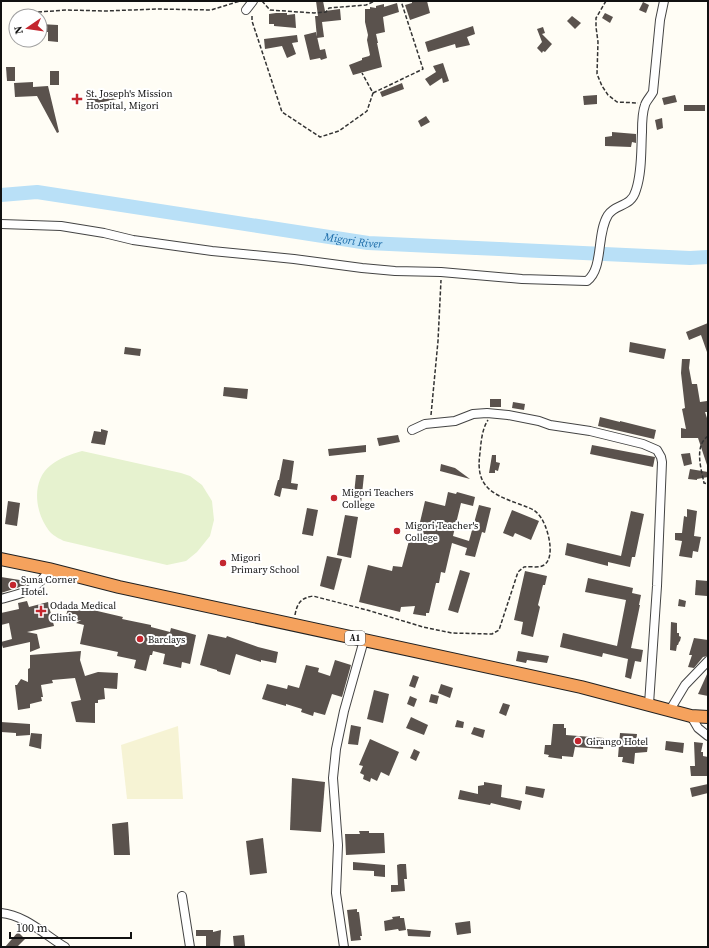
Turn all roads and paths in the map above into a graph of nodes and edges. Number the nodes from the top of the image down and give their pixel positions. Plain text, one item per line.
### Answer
1 (240, 1) edge
2 (262, 1) edge
3 (375, 1) edge
4 (401, 1) edge
5 (606, 1) edge
6 (664, 1) edge
7 (250, 5) edge
8 (48, 11) edge
9 (362, 73) dead end
10 (373, 93) junction
11 (645, 103) junction
12 (1, 224) edge
13 (442, 272) junction
14 (496, 414) junction
15 (431, 423) junction
16 (412, 430) dead end
17 (708, 436) edge
18 (708, 484) edge
19 (1, 559) edge
20 (49, 569) junction
21 (1, 599) edge
22 (293, 625) junction
23 (364, 640) junction
24 (708, 661) edge
25 (649, 704) junction
26 (670, 710) junction
27 (691, 716) junction
28 (708, 717) edge
29 (708, 736) edge
30 (182, 896) dead end
31 (1, 913) edge
32 (65, 947) edge
33 (190, 947) edge
34 (344, 947) edge

1 - 8 path
2 - 3 path
4 - 10 path
5 - 11 path
6 - 11 street
7 - 10 path
9 - 10 path
11 - 13 street
12 - 13 street
13 - 15 path
14 - 15 street
14 - 22 path
14 - 25 street
15 - 16 street
17 - 18 path
19 - 20 highway, A1
20 - 21 street
20 - 22 highway, A1
22 - 23 highway, A1
23 - 25 highway, A1
23 - 34 street
24 - 26 street
25 - 26 highway, A1
26 - 27 highway, A1
27 - 28 highway, A1
27 - 29 street
30 - 33 street
31 - 32 street

